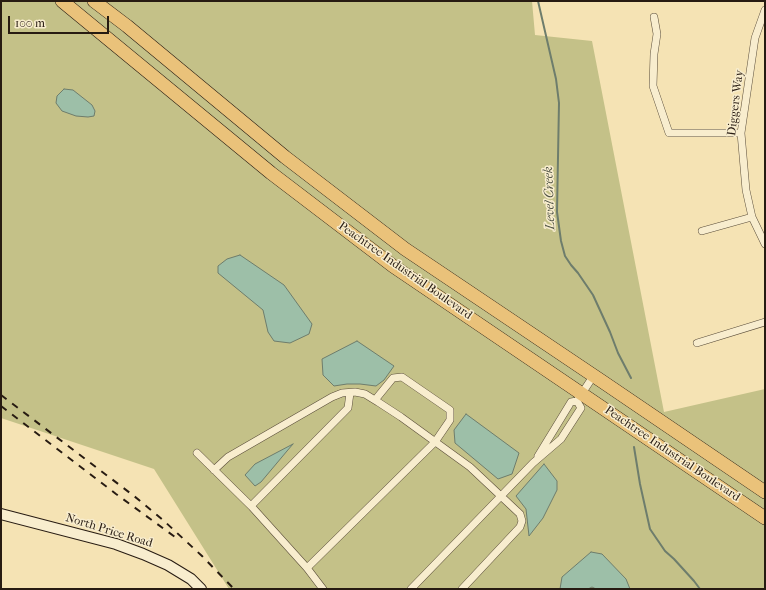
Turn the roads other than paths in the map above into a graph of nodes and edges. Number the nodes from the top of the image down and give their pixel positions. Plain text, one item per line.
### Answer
1 (62, 1) edge
2 (94, 1) edge
3 (765, 10) edge
4 (654, 17) dead end
5 (741, 133) junction
6 (752, 217) junction
7 (702, 231) dead end
8 (765, 244) edge
9 (765, 322) edge
10 (697, 343) dead end
11 (594, 376) junction
12 (350, 393) junction
13 (580, 397) junction
14 (375, 400) junction
15 (435, 442) junction
16 (197, 453) dead end
17 (533, 463) junction
18 (214, 470) junction
19 (765, 492) edge
20 (500, 496) junction
21 (251, 506) junction
22 (1, 514) edge
23 (765, 518) edge
24 (307, 568) junction
25 (201, 589) edge
26 (323, 589) edge
27 (411, 589) edge
28 (462, 589) edge

1 - 13 highway, Peachtree Industrial Boulevard
2 - 11 highway, Peachtree Industrial Boulevard
3 - 5 street, Diggers Way
4 - 5 street
5 - 6 street, Diggers Way
6 - 7 street
6 - 8 street, Diggers Way
9 - 10 street
11 - 13 street
11 - 19 highway, Peachtree Industrial Boulevard
12 - 14 street
12 - 18 street
12 - 21 street
13 - 17 street
13 - 17 street
13 - 23 highway, Peachtree Industrial Boulevard
14 - 15 street
14 - 15 street
15 - 20 street
15 - 24 street
16 - 18 street
17 - 20 street
18 - 21 street
20 - 27 street
20 - 28 street
21 - 24 street
22 - 25 street, North Price Road
24 - 26 street

